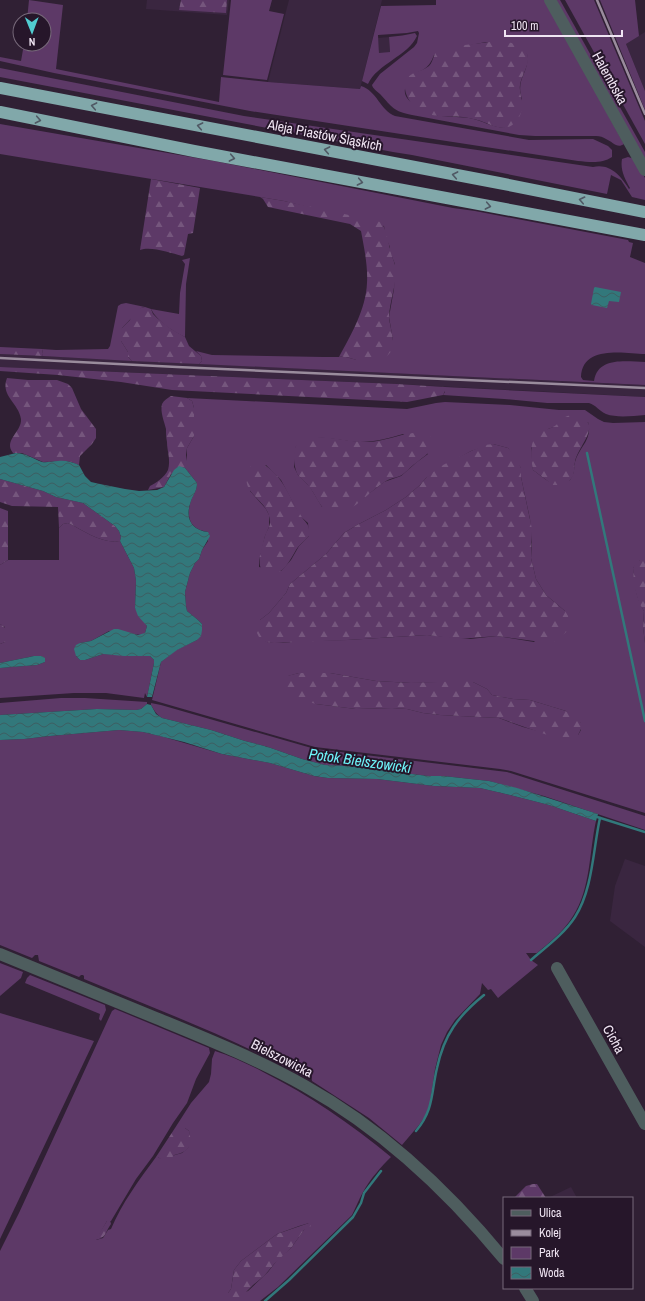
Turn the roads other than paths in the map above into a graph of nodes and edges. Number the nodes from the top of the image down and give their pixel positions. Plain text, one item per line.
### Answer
1 (550, 0) edge
2 (0, 88) edge
3 (0, 112) edge
4 (645, 170) edge
5 (645, 212) edge
6 (640, 234) edge
7 (0, 954) edge
8 (557, 968) dead end
9 (645, 1124) edge
10 (503, 1258) edge
11 (526, 1289) edge
12 (533, 1301) edge

1 - 4 street, Halembska
5 -> 2 highway, Aleja Piastów Śląskich
3 -> 6 highway
7 - 10 street, Bielszowicka
8 - 9 street, Cicha
11 - 12 street

